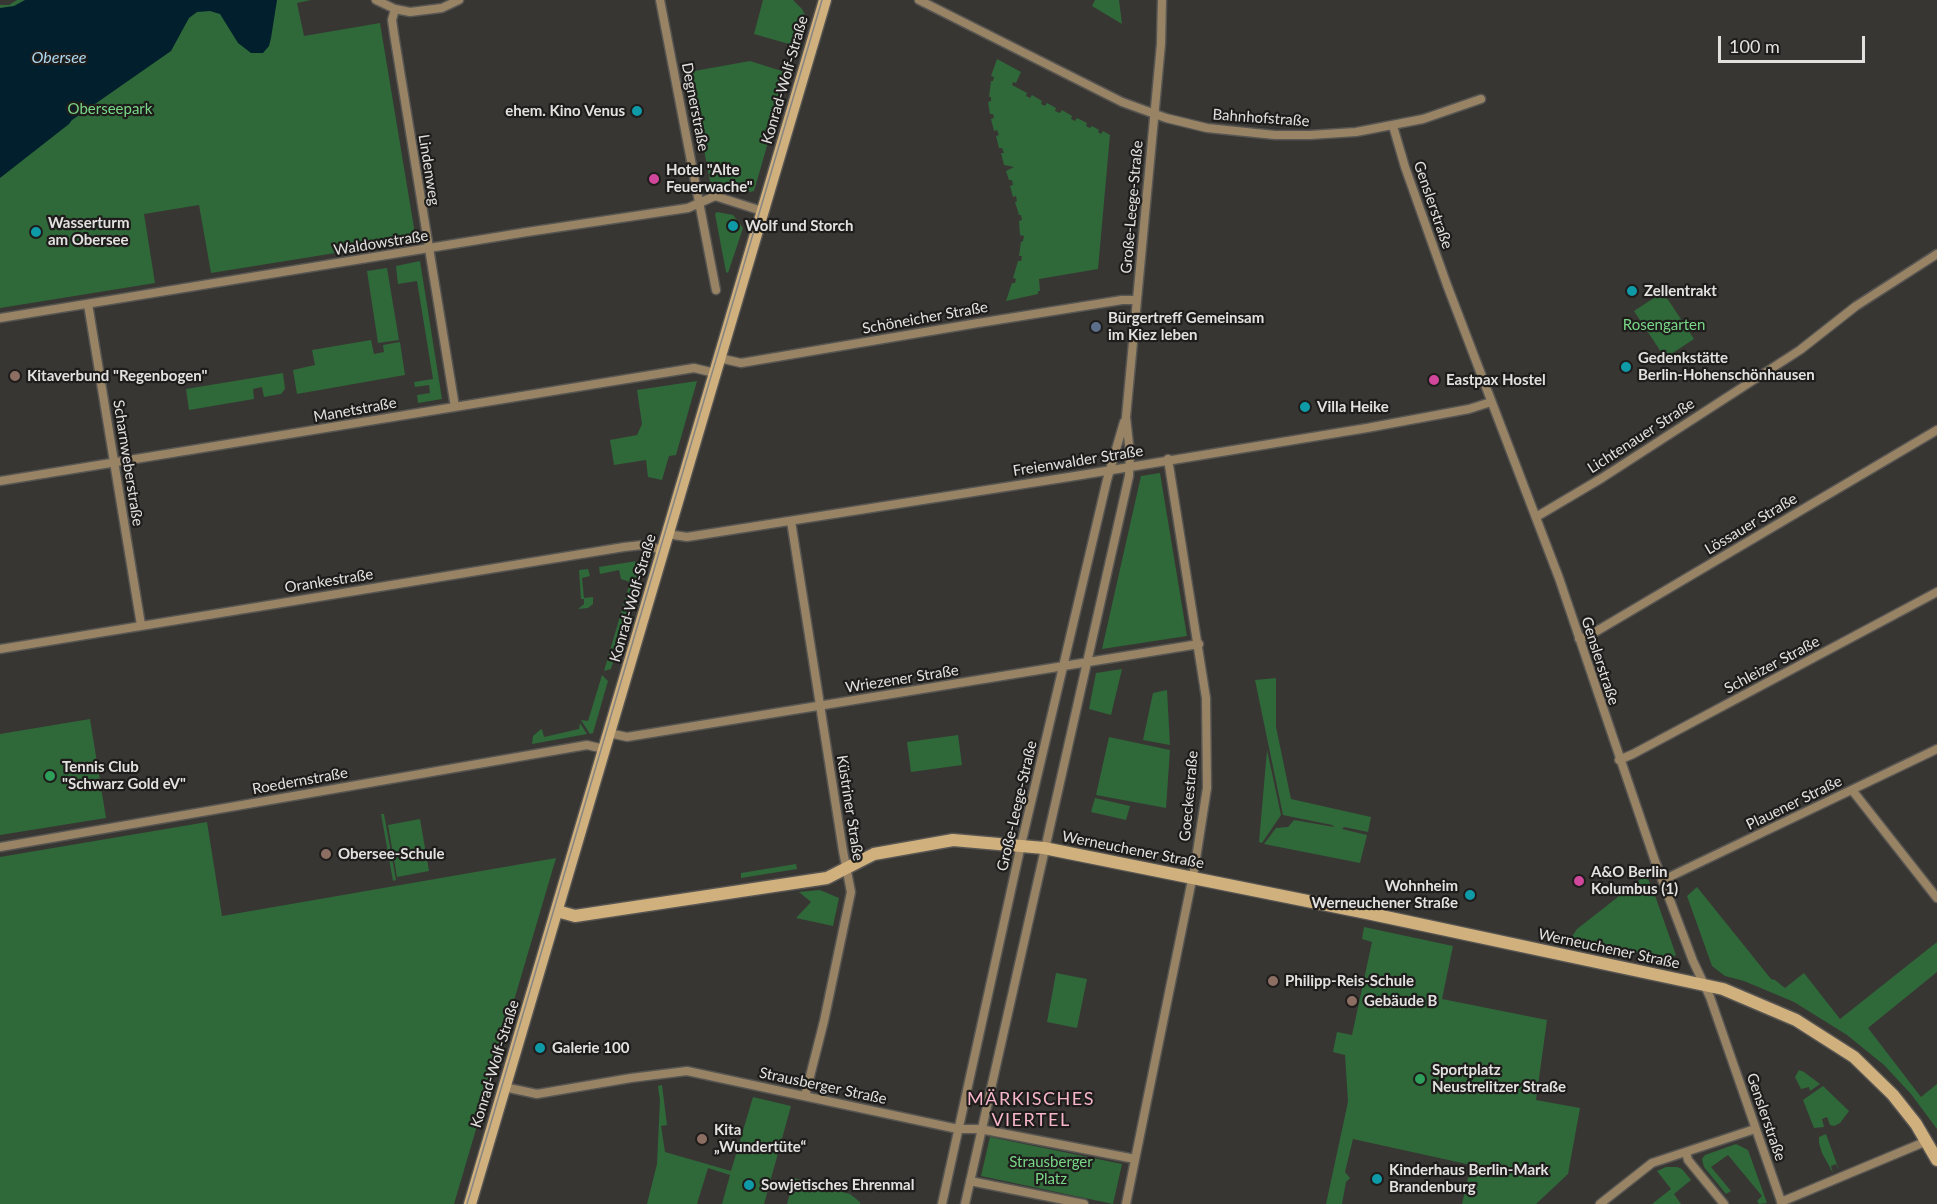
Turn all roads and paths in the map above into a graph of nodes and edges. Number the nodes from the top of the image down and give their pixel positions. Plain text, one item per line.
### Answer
1 (376, 0) edge
2 (459, 0) edge
3 (660, 0) edge
4 (825, 0) edge
5 (919, 0) edge
6 (1162, 0) edge
7 (395, 9) junction
8 (1481, 99) dead end
9 (1154, 114) junction
10 (1393, 126) junction
11 (699, 203) junction
12 (762, 211) junction
13 (428, 249) junction
14 (1937, 254) edge
15 (716, 290) dead end
16 (1136, 300) junction
17 (88, 304) junction
18 (0, 318) edge
19 (719, 358) junction
20 (715, 373) junction
21 (1491, 402) junction
22 (454, 407) junction
23 (1126, 417) junction
24 (1937, 430) edge
25 (1168, 459) junction
26 (114, 463) junction
27 (1130, 466) junction
28 (1110, 470) junction
29 (0, 481) edge
30 (1536, 517) junction
31 (791, 521) junction
32 (667, 534) junction
33 (663, 550) junction
34 (1937, 592) edge
35 (141, 626) junction
36 (1579, 639) junction
37 (1199, 644) junction
38 (0, 649) edge
39 (1087, 662) junction
40 (1064, 666) junction
41 (820, 706) junction
42 (609, 733) junction
43 (604, 749) junction
44 (1937, 749) edge
45 (1619, 760) junction
46 (1852, 790) junction
47 (1021, 845) junction
48 (0, 847) edge
49 (1044, 848) junction
50 (846, 868) junction
51 (1193, 877) junction
52 (1663, 880) junction
53 (1937, 898) edge
54 (556, 911) junction
55 (1704, 985) junction
56 (504, 1087) junction
57 (805, 1096) junction
58 (958, 1129) junction
59 (980, 1129) junction
60 (1755, 1129) junction
61 (1927, 1142) junction
62 (1686, 1152) junction
63 (1135, 1160) junction
64 (1937, 1160) edge
65 (970, 1180) junction
66 (1781, 1203) edge
67 (470, 1204) edge
68 (942, 1204) edge
69 (965, 1204) edge
70 (1084, 1204) edge
71 (1126, 1204) edge
72 (1600, 1204) edge
73 (1724, 1204) edge

1 - 7 street
2 - 7 street
3 - 11 street, Degnerstraße
4 - 12 street, Konrad-Wolf-Straße
5 - 9 street, Bahnhofstraße
6 - 9 street, Große-Leege-Straße
7 - 13 street, Lindenweg
8 - 10 street, Bahnhofstraße
9 - 10 street, Bahnhofstraße
9 - 16 street, Große-Leege-Straße
10 - 21 street, Genslerstraße
11 - 12 street, Waldowstraße
11 - 13 street, Waldowstraße
11 - 15 street, Degnerstraße
12 - 19 street, Konrad-Wolf-Straße
13 - 17 street, Waldowstraße
13 - 22 street, Lindenweg
14 - 30 street, Lichtenauer Straße
16 - 19 street, Schöneicher Straße
16 - 23 street, Große-Leege-Straße
17 - 18 street, Waldowstraße
17 - 26 street, Scharnweberstraße
19 - 20 street, Konrad-Wolf-Straße
20 - 22 street, Manetstraße
20 - 32 street, Konrad-Wolf-Straße
21 - 25 street, Freienwalder Straße
21 - 30 street, Genslerstraße
22 - 26 street, Manetstraße
23 - 27 street, Große-Leege-Straße
23 - 28 street, Große-Leege-Straße
24 - 36 street, Lössauer Straße
25 - 27 street, Freienwalder Straße
25 - 37 street, Goeckestraße
26 - 29 street, Manetstraße
26 - 35 street, Scharnweberstraße
27 - 28 street, Freienwalder Straße
27 - 39 street, Große-Leege-Straße
28 - 31 street, Freienwalder Straße
28 - 40 street, Große-Leege-Straße
30 - 36 street, Genslerstraße
31 - 32 street, Freienwalder Straße
31 - 41 street, Küstriner Straße
32 - 33 street, Konrad-Wolf-Straße
33 - 35 street, Orankestraße
33 - 42 street, Konrad-Wolf-Straße
34 - 45 street, Schleizer Straße
35 - 38 street, Orankestraße
36 - 45 street, Genslerstraße
37 - 39 street, Wriezener Straße
37 - 51 street, Goeckestraße
39 - 40 street, Wriezener Straße
39 - 49 street, Große-Leege-Straße
40 - 41 street, Wriezener Straße
40 - 47 street, Große-Leege-Straße
41 - 42 street, Wriezener Straße
41 - 50 street, Küstriner Straße
42 - 43 street, Konrad-Wolf-Straße
43 - 48 street, Roedernstraße
43 - 54 street, Konrad-Wolf-Straße
44 - 46 street, Plauener Straße
45 - 52 street, Genslerstraße
46 - 52 street, Plauener Straße
46 - 53 street
47 - 49 street, Werneuchener Straße
47 - 50 street, Werneuchener Straße
47 - 58 street, Große-Leege-Straße
49 - 51 street, Werneuchener Straße
49 - 59 street, Große-Leege-Straße
50 - 54 street, Werneuchener Straße
50 - 57 street, Küstriner Straße
51 - 55 street, Werneuchener Straße
51 - 63 street, Goeckestraße
52 - 55 street, Genslerstraße
54 - 56 street, Konrad-Wolf-Straße
55 - 60 street, Genslerstraße
55 - 61 street, Werneuchener Straße
56 - 57 street, Strausberger Straße
56 - 67 street, Konrad-Wolf-Straße
57 - 58 street, Strausberger Straße
58 - 59 street, Strausberger Straße
58 - 68 street, Große-Leege-Straße
59 - 63 street, Strausberger Straße
59 - 65 street, Große-Leege-Straße
60 - 62 street
60 - 66 street, Genslerstraße
61 - 64 street, Werneuchener Straße
61 - 66 street
62 - 72 street
62 - 73 street
63 - 71 street, Goeckestraße
65 - 69 street, Große-Leege-Straße
65 - 70 street

